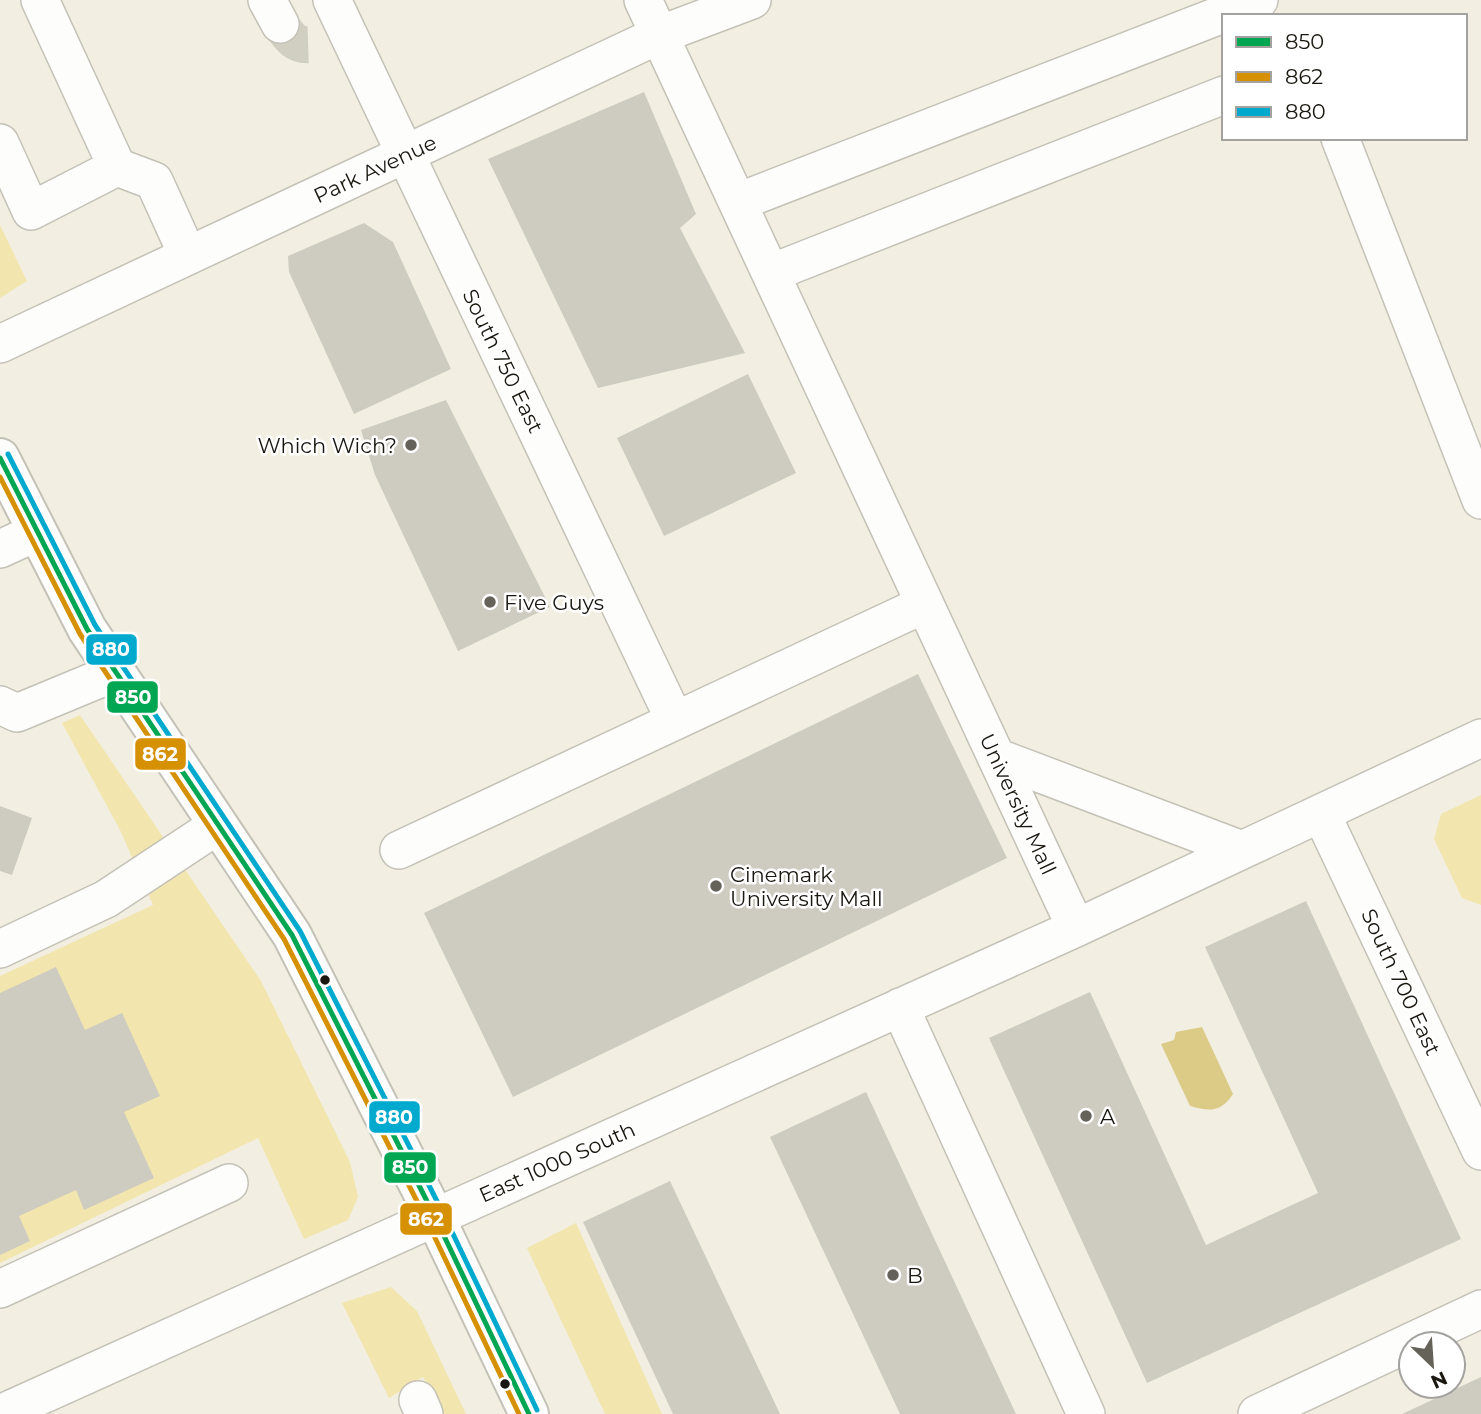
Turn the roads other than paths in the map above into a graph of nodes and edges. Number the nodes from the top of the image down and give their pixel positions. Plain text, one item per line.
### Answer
1 (40, 0) edge
2 (643, 0) edge
3 (752, 0) edge
4 (1259, 0) edge
5 (1222, 14) edge
6 (1223, 14) edge
7 (333, 25) edge
8 (659, 36) junction
9 (1222, 96) edge
10 (1341, 140) edge
11 (0, 143) edge
12 (405, 155) junction
13 (117, 166) junction
14 (738, 202) junction
15 (188, 256) junction
16 (771, 273) junction
17 (0, 344) edge
18 (0, 458) edge
19 (1481, 500) edge
20 (37, 532) junction
21 (0, 549) edge
22 (925, 604) junction
23 (116, 672) junction
24 (0, 705) edge
25 (675, 721) junction
26 (1481, 738) edge
27 (996, 757) junction
28 (1310, 808) junction
29 (218, 825) junction
30 (399, 850) dead end
31 (1242, 850) junction
32 (1076, 929) junction
33 (0, 949) edge
34 (900, 1007) junction
35 (1481, 1151) edge
36 (229, 1183) dead end
37 (435, 1217) junction
38 (0, 1289) edge
39 (1481, 1309) edge
40 (0, 1414) edge
41 (529, 1414) edge
42 (1086, 1414) edge
43 (1257, 1414) edge

1 - 13 street
2 - 8 street, University Mall
3 - 8 street, Park Avenue
4 - 6 street
5 - 14 street
7 - 12 street, South 750 East
8 - 12 street, Park Avenue
8 - 14 street, University Mall
9 - 16 street
10 - 19 street
11 - 13 street
12 - 15 street, Park Avenue
12 - 25 street, South 750 East
13 - 15 street
14 - 16 street, University Mall
15 - 17 street, Park Avenue
16 - 22 street, University Mall
18 - 20 main road
20 - 21 street
20 - 23 main road
22 - 25 street
22 - 27 street, University Mall
23 - 24 street
23 - 29 main road
25 - 30 street
26 - 28 street
27 - 31 street
27 - 32 street, University Mall
28 - 31 street
28 - 35 street, South 700 East
29 - 33 street
29 - 37 main road
31 - 32 street
32 - 34 street, East 1000 South
34 - 37 street, East 1000 South
34 - 42 street
36 - 38 street
37 - 40 street, East 1000 South
37 - 41 main road
39 - 43 street

